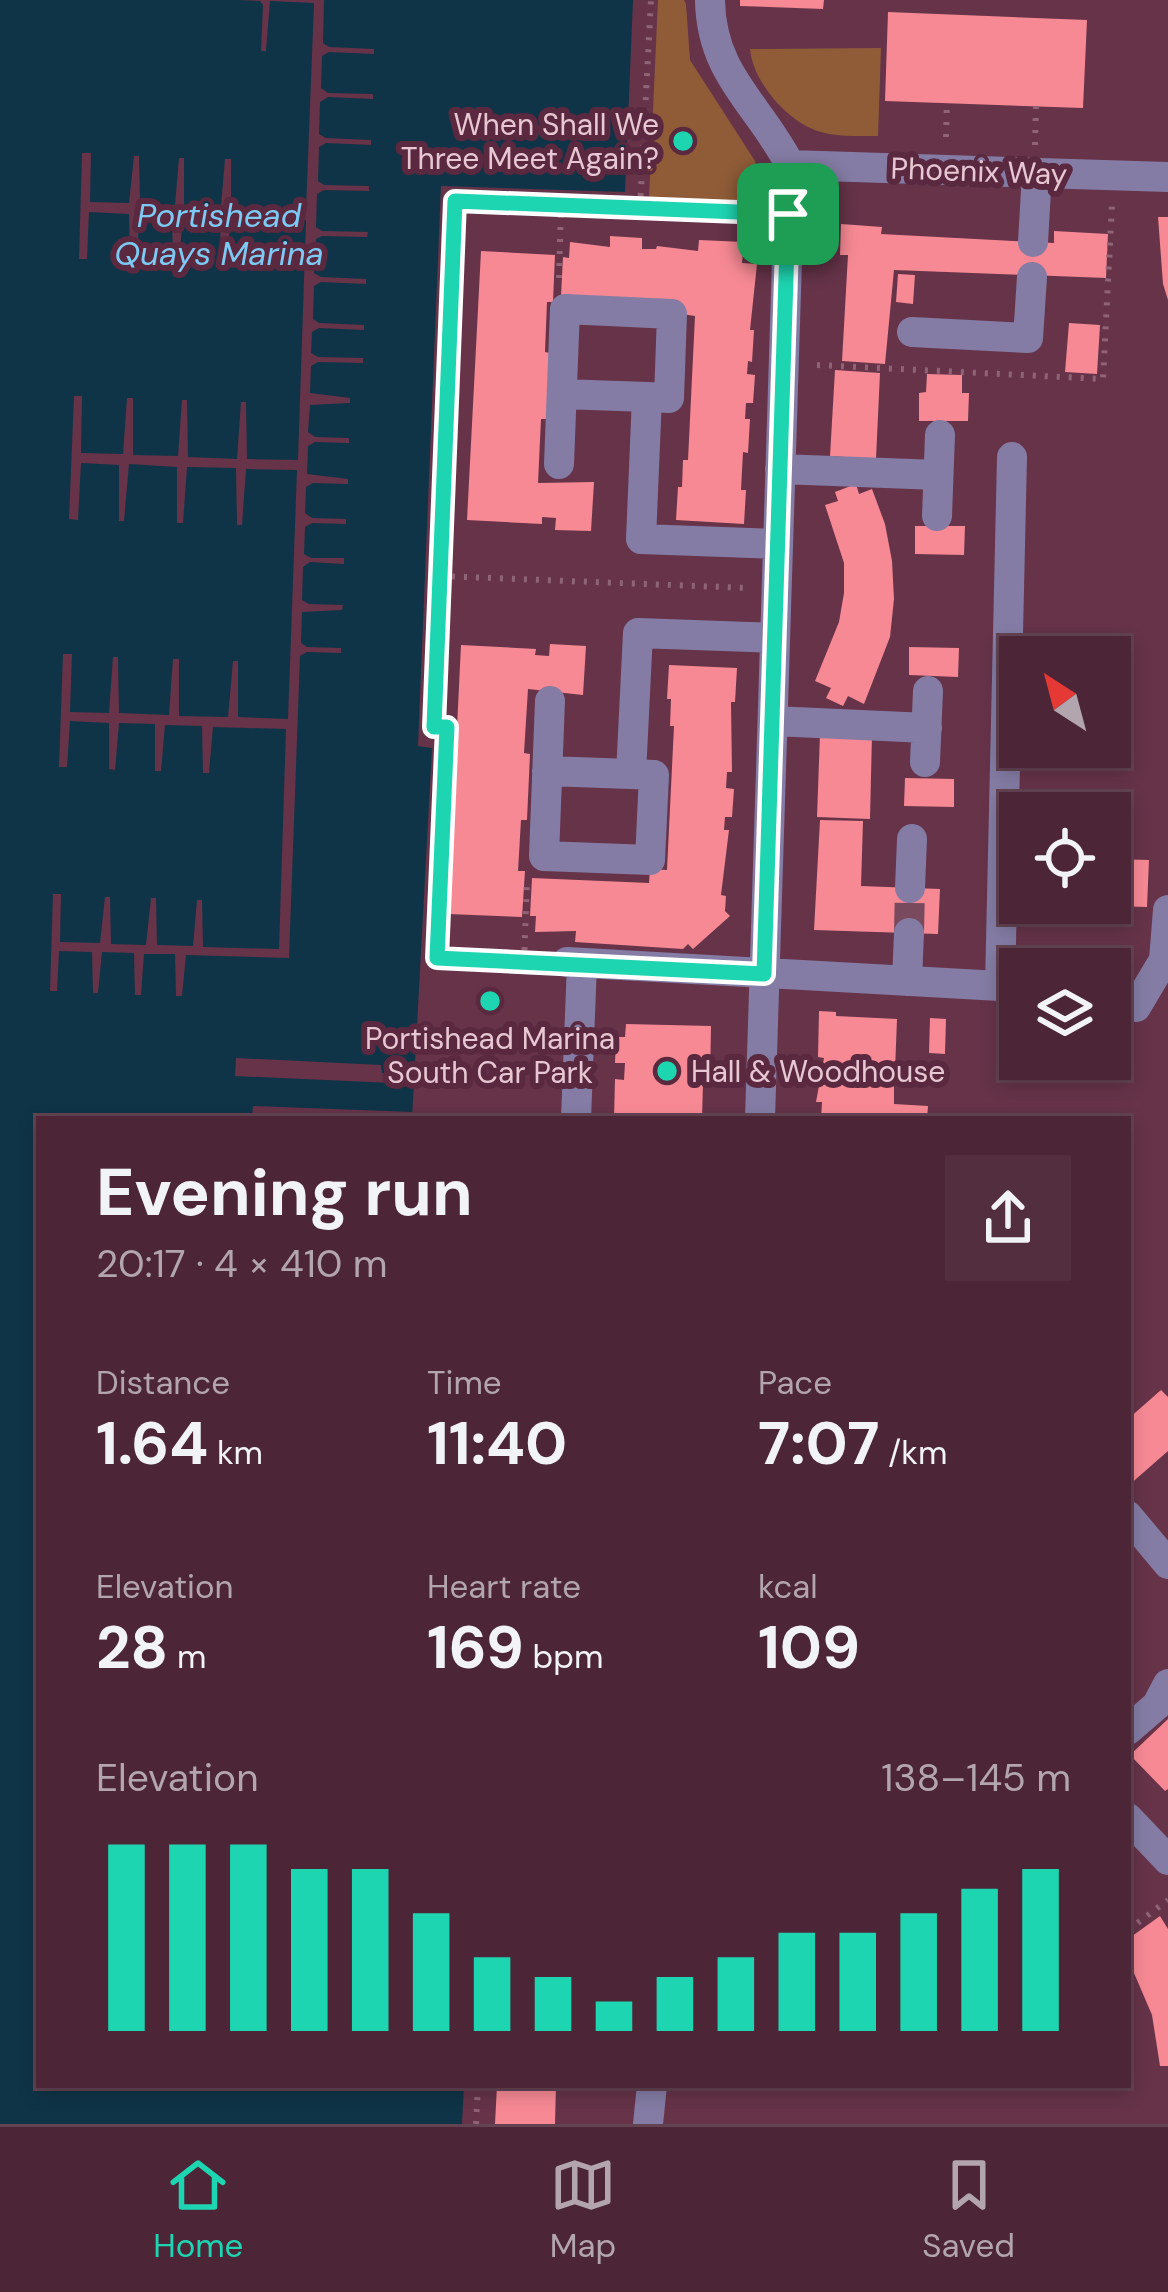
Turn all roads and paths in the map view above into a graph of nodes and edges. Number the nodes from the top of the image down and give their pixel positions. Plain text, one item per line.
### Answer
1 (651, 0) edge
2 (710, 0) edge
3 (790, 165) junction
4 (1037, 173) junction
5 (1168, 177) edge
6 (561, 206) junction
7 (640, 208) junction
8 (788, 214) junction
9 (1034, 242) dead end
10 (1031, 277) dead end
11 (566, 309) junction
12 (911, 332) dead end
13 (562, 394) junction
14 (647, 397) junction
15 (940, 435) dead end
16 (1012, 457) dead end
17 (560, 464) dead end
18 (780, 469) junction
19 (938, 475) junction
20 (937, 516) dead end
21 (778, 544) junction
22 (440, 576) junction
23 (777, 589) junction
24 (775, 638) junction
25 (928, 691) dead end
26 (550, 701) dead end
27 (772, 721) junction
28 (926, 728) junction
29 (925, 762) dead end
30 (547, 771) junction
31 (632, 774) junction
32 (912, 838) dead end
33 (544, 856) junction
34 (910, 888) tunnel mouth
35 (1168, 910) edge
36 (909, 933) tunnel mouth
37 (524, 962) junction
38 (574, 963) junction
39 (764, 974) junction
40 (907, 981) junction
41 (1136, 1007) dead end
42 (576, 1116) edge
43 (760, 1116) edge
44 (1131, 1520) edge
45 (1168, 1564) edge
46 (1168, 1687) edge
47 (1131, 1727) edge
48 (1131, 1821) edge
49 (1168, 1860) edge
50 (1168, 1900) edge
51 (1131, 1928) edge
52 (478, 2088) edge
53 (652, 2088) edge
54 (476, 2124) edge
55 (648, 2124) edge

1 - 7 path
2 - 3 street
3 - 4 street, Phoenix Way
3 - 8 street
4 - 5 street, Phoenix Way
4 - 9 street
6 - 7 path
6 - 11 path
6 - 22 path
7 - 8 path
8 - 18 street
10 - 12 street
11 - 13 street
11 - 14 street
13 - 14 street
13 - 17 street
14 - 21 street
15 - 19 street
16 - 40 street
18 - 19 street
18 - 21 street
19 - 20 street
21 - 23 street
22 - 23 path
22 - 37 path
23 - 24 street
24 - 27 street
24 - 31 street
25 - 28 street
26 - 30 street
27 - 28 street
27 - 39 street
28 - 29 street
30 - 31 street
30 - 33 street
31 - 33 street
32 - 34 street
33 - 37 path
35 - 41 street
36 - 40 street
37 - 38 path
38 - 39 street
38 - 42 street
39 - 40 street
39 - 43 street
44 - 45 street
46 - 47 street
48 - 49 street
50 - 51 path
52 - 54 path
53 - 55 street

